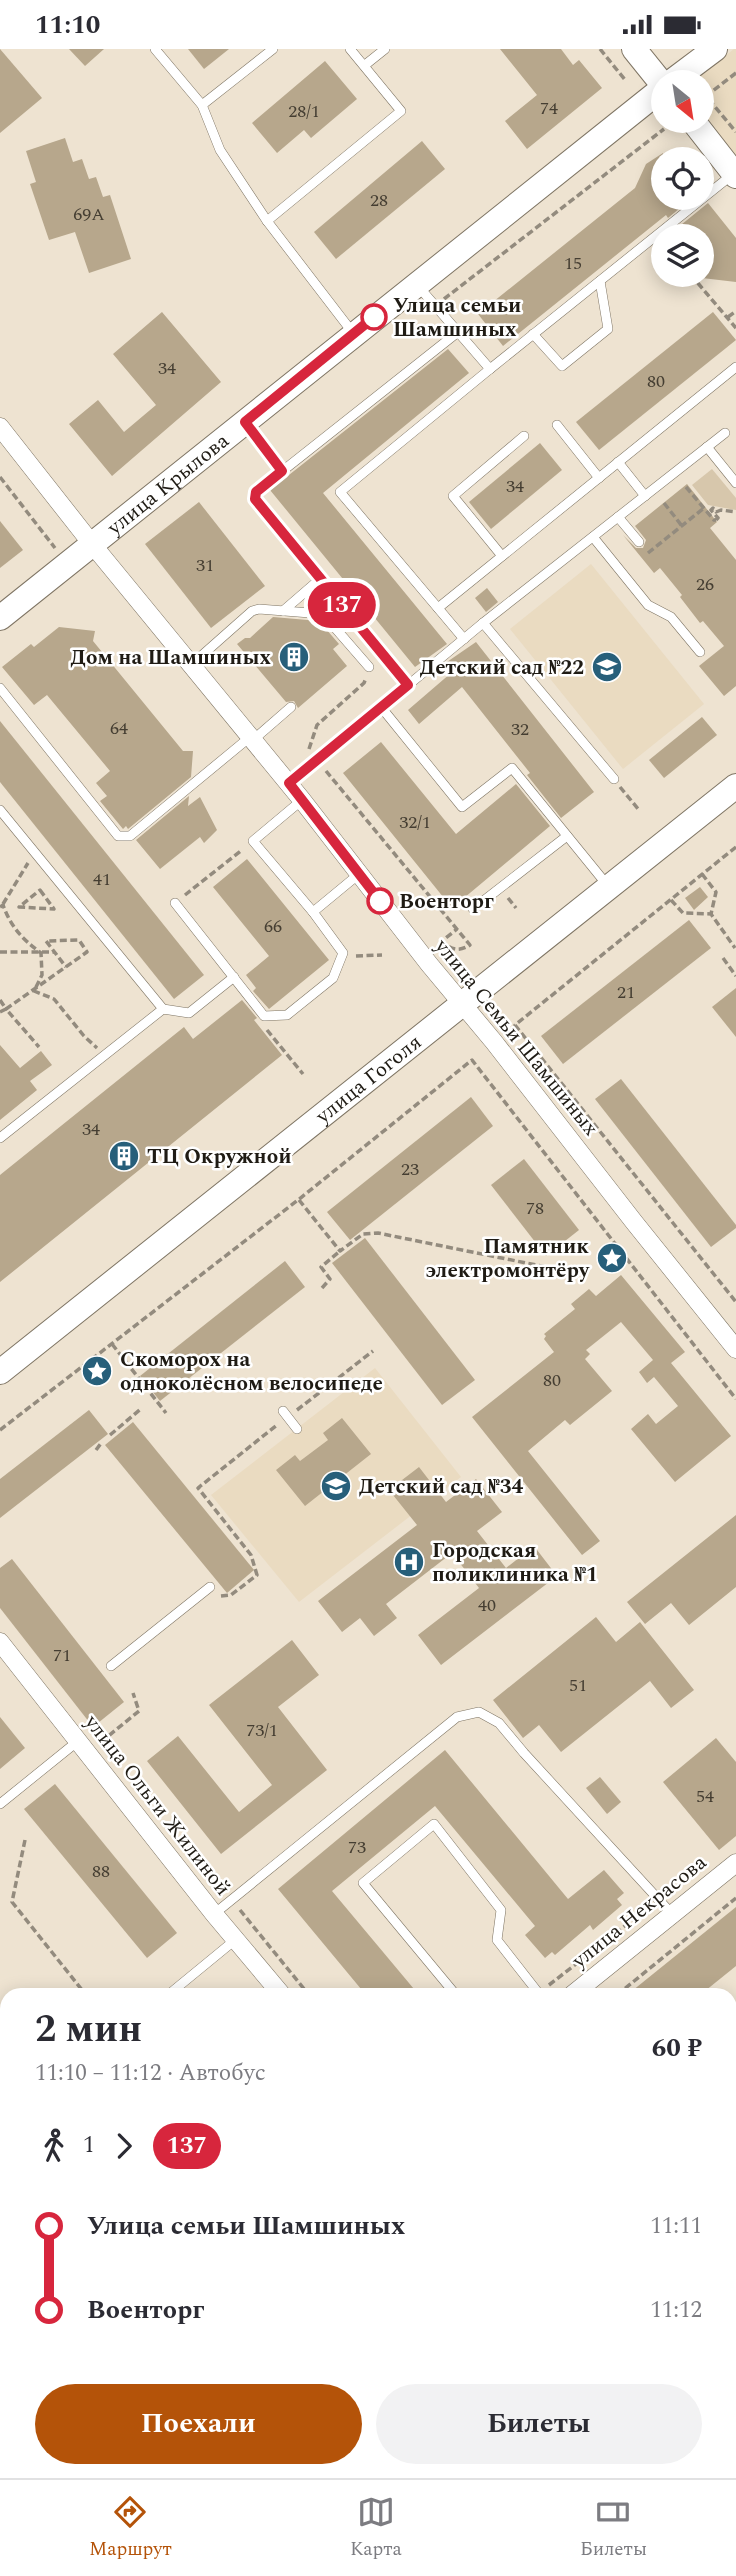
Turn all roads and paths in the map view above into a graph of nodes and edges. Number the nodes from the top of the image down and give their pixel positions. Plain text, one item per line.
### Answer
1 (155, 49) edge
2 (271, 49) edge
3 (350, 49) edge
4 (385, 49) edge
5 (600, 49) edge
6 (634, 49) edge
7 (715, 49) edge
8 (365, 65) junction
9 (687, 70) edge
10 (651, 71) edge
11 (736, 73) edge
12 (626, 81) dead end
13 (651, 97) edge
14 (202, 105) junction
15 (736, 132) edge
16 (659, 133) edge
17 (702, 133) edge
18 (735, 175) edge
19 (267, 221) junction
20 (600, 281) junction
21 (416, 284) junction
22 (702, 287) edge
23 (434, 306) junction
24 (736, 311) edge
25 (728, 317) junction
26 (736, 328) edge
27 (354, 333) junction
28 (457, 333) junction
29 (533, 334) junction
30 (736, 367) edge
31 (491, 369) junction
32 (245, 422) junction
33 (557, 425) dead end
34 (0, 427) edge
35 (725, 433) dead end
36 (524, 436) dead end
37 (707, 447) junction
38 (618, 463) junction
39 (282, 471) junction
40 (0, 477) edge
41 (599, 478) junction
42 (736, 483) edge
43 (686, 487) dead end
44 (645, 496) junction
45 (664, 503) dead end
46 (704, 508) junction
47 (736, 512) edge
48 (618, 517) junction
49 (682, 526) junction
50 (593, 537) junction
51 (639, 542) dead end
52 (92, 544) junction
53 (502, 556) junction
54 (645, 556) dead end
55 (68, 563) junction
56 (320, 579) junction
57 (438, 608) junction
58 (283, 611) junction
59 (0, 618) edge
60 (483, 623) junction
61 (464, 639) junction
62 (700, 652) dead end
63 (191, 665) junction
64 (369, 667) joint
65 (408, 685) junction
66 (0, 688) edge
67 (291, 707) dead end
68 (382, 707) junction
69 (252, 739) junction
70 (306, 759) dead end
71 (317, 760) junction
72 (614, 779) joint
73 (289, 783) junction
74 (736, 786) edge
75 (302, 800) junction
76 (0, 810) edge
77 (639, 810) dead end
78 (567, 836) junction
79 (253, 841) junction
80 (736, 847) edge
81 (35, 852) junction
82 (359, 874) junction
83 (702, 874) junction
84 (608, 887) junction
85 (671, 900) junction
86 (175, 902) joint
87 (1, 906) edge
88 (54, 909) joint
89 (473, 909) dead end
90 (313, 912) junction
91 (711, 915) junction
92 (457, 929) junction
93 (735, 948) edge
94 (0, 952) edge
95 (41, 953) junction
96 (55, 953) junction
97 (343, 953) junction
98 (382, 955) dead end
99 (723, 958) dead end
100 (66, 967) junction
101 (736, 976) edge
102 (234, 977) junction
103 (34, 991) junction
104 (0, 1000) edge
105 (463, 1003) junction
106 (6, 1009) junction
107 (163, 1009) junction
108 (0, 1012) edge
109 (39, 1047) dead end
110 (105, 1055) junction
111 (0, 1138) edge
112 (298, 1200) junction
113 (340, 1251) junction
114 (546, 1267) dead end
115 (322, 1288) dead end
116 (736, 1302) edge
117 (112, 1344) junction
118 (736, 1349) edge
119 (0, 1372) edge
120 (736, 1399) edge
121 (142, 1408) dead end
122 (283, 1411) dead end
123 (166, 1413) dead end
124 (297, 1429) dead end
125 (0, 1430) edge
126 (110, 1436) dead end
127 (102, 1442) dead end
128 (96, 1450) dead end
129 (198, 1487) dead end
130 (210, 1587) dead end
131 (217, 1596) dead end
132 (0, 1642) edge
133 (111, 1666) dead end
134 (133, 1693) dead end
135 (78, 1741) junction
136 (96, 1745) dead end
137 (0, 1804) edge
138 (25, 1840) dead end
139 (736, 1863) edge
140 (736, 1898) edge
141 (231, 1900) junction
142 (665, 1907) junction
143 (214, 1913) junction
144 (235, 1940) junction
145 (80, 1988) edge
146 (177, 1988) edge
147 (276, 1988) edge
148 (303, 1988) edge
149 (451, 1988) edge
150 (534, 1988) edge
151 (546, 1988) edge
152 (579, 1988) edge
153 (626, 1988) edge

1 - 14 lane
2 - 14 lane
3 - 8 lane
4 - 8 lane
5 - 12 path
6 - 10 street
7 - 9 street
8 - 19 lane
11 - 15 path
13 - 21 street, улица Крылова
14 - 19 lane
16 - 23 path
17 - 18 street
18 - 20 lane
19 - 27 lane
20 - 29 lane
20 - 29 lane
21 - 23 lane
21 - 27 street, улица Крылова
22 - 25 path
23 - 28 lane
24 - 25 path
25 - 26 path
27 - 32 street, улица Крылова
28 - 31 lane
28 - 39 lane
29 - 31 lane
30 - 38 lane
31 - 57 lane
32 - 39 lane
32 - 52 street, улица Крылова
33 - 41 lane
34 - 52 street, улица Семьи Шамшиных
35 - 37 lane
36 - 53 lane
37 - 42 lane
37 - 44 lane
38 - 41 lane
38 - 44 lane
39 - 56 lane
40 - 55 path
41 - 53 lane
43 - 46 path
44 - 48 lane
45 - 49 path
46 - 47 path
46 - 49 path
48 - 50 lane
48 - 51 lane
49 - 54 path
50 - 60 lane
50 - 62 lane
52 - 55 street, улица Крылова
52 - 63 street, улица Семьи Шамшиных
53 - 57 lane
55 - 59 street, улица Крылова
56 - 58 lane
56 - 65 lane
57 - 61 lane
58 - 63 lane
58 - 64 lane
60 - 61 lane
60 - 72 lane
61 - 65 lane
63 - 69 street, улица Семьи Шамшиных
64 - 70 path
65 - 68 lane
66 - 69 lane
67 - 69 lane
68 - 71 lane
68 - 78 lane
69 - 73 street, улица Семьи Шамшиных
71 - 73 lane
71 - 92 path
72 - 77 path
73 - 75 street, улица Семьи Шамшиных
74 - 84 street, улица Гоголя
75 - 79 lane
75 - 82 street, улица Семьи Шамшиных
76 - 81 lane
78 - 84 lane
78 - 89 lane
79 - 86 path
79 - 90 lane
80 - 83 path
81 - 87 path
81 - 107 lane
82 - 90 lane
82 - 105 street, улица Семьи Шамшиных
83 - 85 path
83 - 91 path
84 - 105 street, улица Гоголя
85 - 91 path
85 - 116 path
86 - 102 lane
87 - 95 path
88 - 88 path
90 - 97 lane
91 - 93 path
92 - 92 path
94 - 95 path
95 - 96 path
95 - 103 path
96 - 100 path
96 - 100 path
97 - 98 path
97 - 102 lane
99 - 101 path
100 - 103 path
102 - 107 lane
103 - 106 path
103 - 110 path
104 - 106 path
105 - 118 street, улица Семьи Шамшиных
105 - 119 street, улица Гоголя
106 - 108 path
106 - 109 path
107 - 110 lane
110 - 111 lane
112 - 113 path
112 - 117 path
112 - 120 path
113 - 114 path
113 - 115 path
117 - 123 path
117 - 125 path
121 - 126 path
122 - 124 lane
127 - 128 path
129 - 131 path
130 - 133 lane
132 - 135 street, улица Ольги Жилиной
134 - 136 path
135 - 137 lane
135 - 143 street, улица Ольги Жилиной
138 - 145 path
139 - 142 street, улица Некрасова
140 - 153 path
141 - 142 lane
141 - 143 lane
141 - 148 path
142 - 151 path
142 - 152 street, улица Некрасова
143 - 144 street, улица Ольги Жилиной
144 - 146 lane
144 - 147 street, улица Ольги Жилиной
149 - 150 lane

